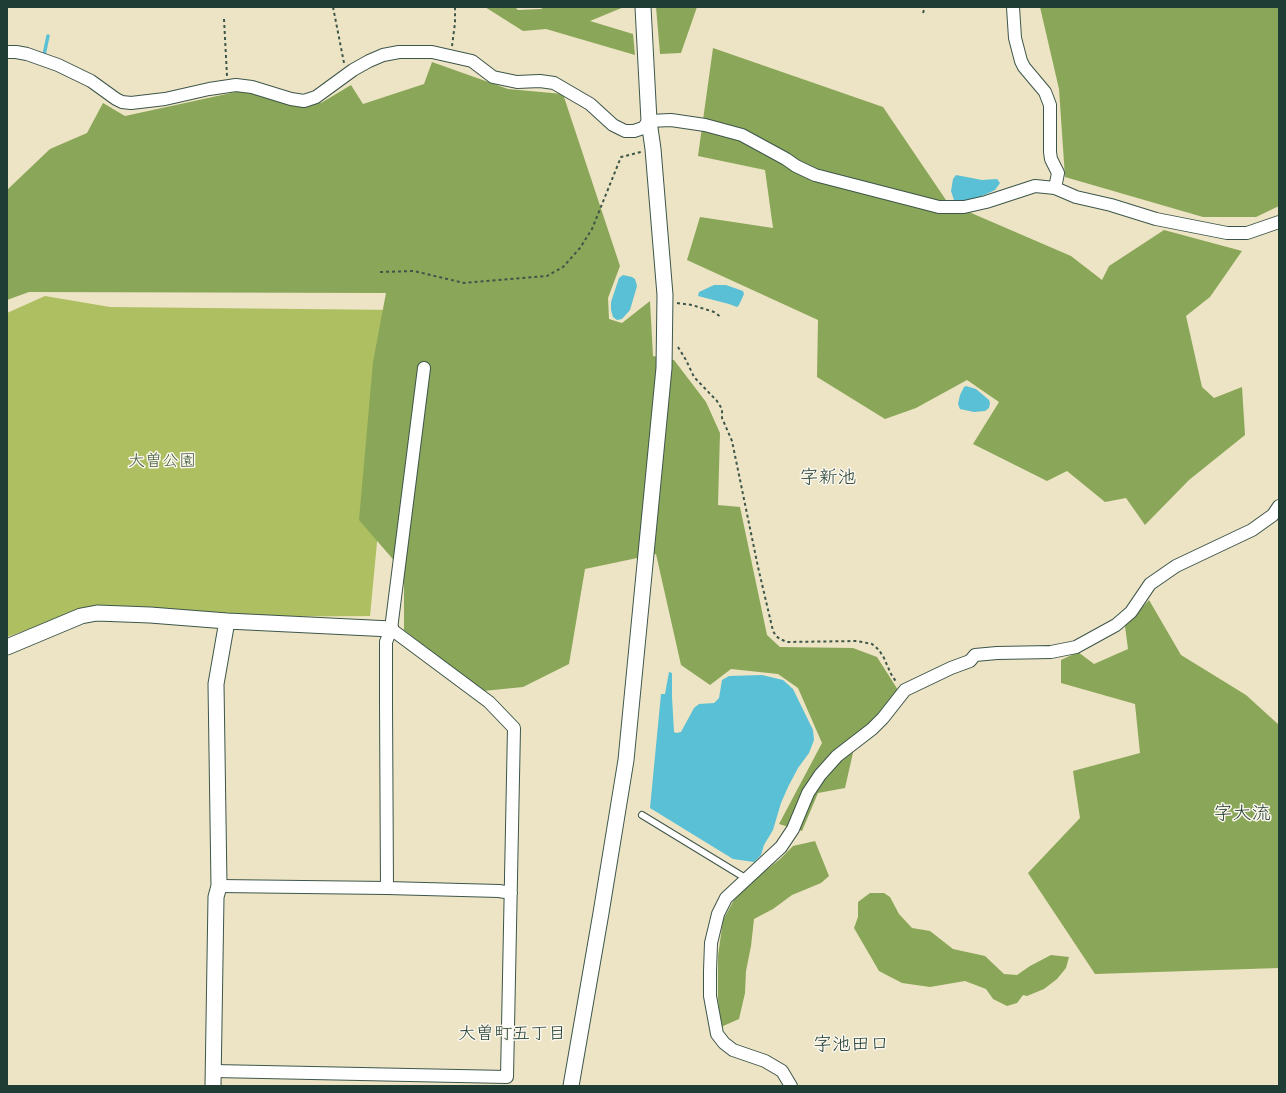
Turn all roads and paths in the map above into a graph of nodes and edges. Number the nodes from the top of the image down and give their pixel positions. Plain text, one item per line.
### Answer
1 (333, 7) edge
2 (455, 7) edge
3 (643, 7) edge
4 (925, 7) edge
5 (1013, 7) edge
6 (923, 12) dead end
7 (224, 19) dead end
8 (7, 52) edge
9 (450, 56) junction
10 (346, 75) junction
11 (228, 86) junction
12 (649, 121) junction
13 (653, 149) junction
14 (1055, 188) junction
15 (1279, 222) edge
16 (380, 272) dead end
17 (676, 303) dead end
18 (721, 317) dead end
19 (676, 345) dead end
20 (424, 368) dead end
21 (1279, 506) edge
22 (227, 621) junction
23 (391, 629) junction
24 (7, 647) edge
25 (905, 690) junction
26 (642, 815) dead end
27 (747, 879) junction
28 (219, 886) junction
29 (387, 888) junction
30 (511, 893) junction
31 (214, 1071) junction
32 (214, 1086) edge
33 (571, 1086) edge
34 (791, 1086) edge

1 - 10 path
2 - 9 path
3 - 12 street
4 - 6 path
5 - 14 street
7 - 11 path
8 - 11 street
9 - 10 street
9 - 12 street
10 - 11 street
12 - 13 street
12 - 14 street
13 - 16 path
13 - 33 street
14 - 15 street
17 - 18 path
19 - 25 path
20 - 23 street
21 - 25 street
22 - 23 street
22 - 24 street
22 - 28 street
23 - 29 street
23 - 30 street
25 - 27 street
26 - 27 lane
27 - 34 street
28 - 29 street
28 - 31 street
29 - 30 street
30 - 31 street
31 - 32 street

